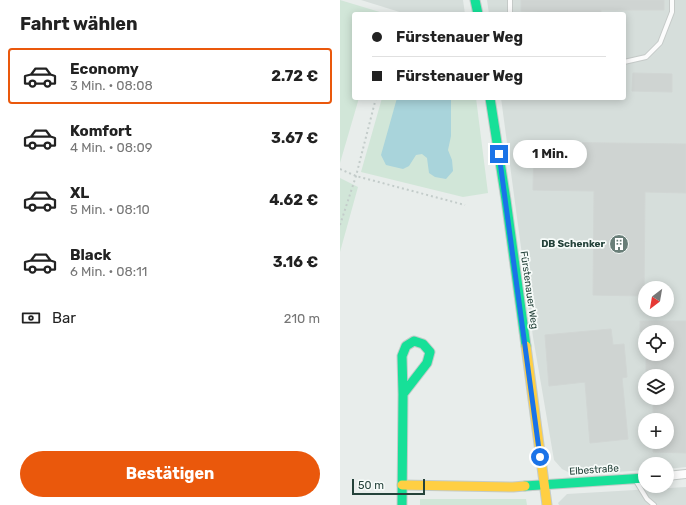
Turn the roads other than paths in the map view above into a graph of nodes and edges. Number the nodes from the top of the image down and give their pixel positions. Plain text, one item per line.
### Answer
1 (476, 0) edge
2 (510, 0) edge
3 (672, 0) edge
4 (478, 12) edge
5 (510, 12) edge
6 (626, 62) edge
7 (490, 100) edge
8 (403, 394) junction
9 (686, 474) edge
10 (674, 475) edge
11 (634, 478) junction
12 (638, 478) edge
13 (402, 484) junction
14 (544, 484) junction
15 (402, 505) edge
16 (547, 505) edge
17 (654, 505) edge

1 - 4 street
2 - 5 lane
3 - 6 lane
7 - 14 street, Fürstenauer Weg
8 - 8 street
8 - 13 street
9 - 10 street
11 - 12 street, Elbestraße
11 - 14 street, Elbestraße
11 - 17 lane
13 - 14 street
13 - 15 street
14 - 16 street, Fürstenauer Weg

